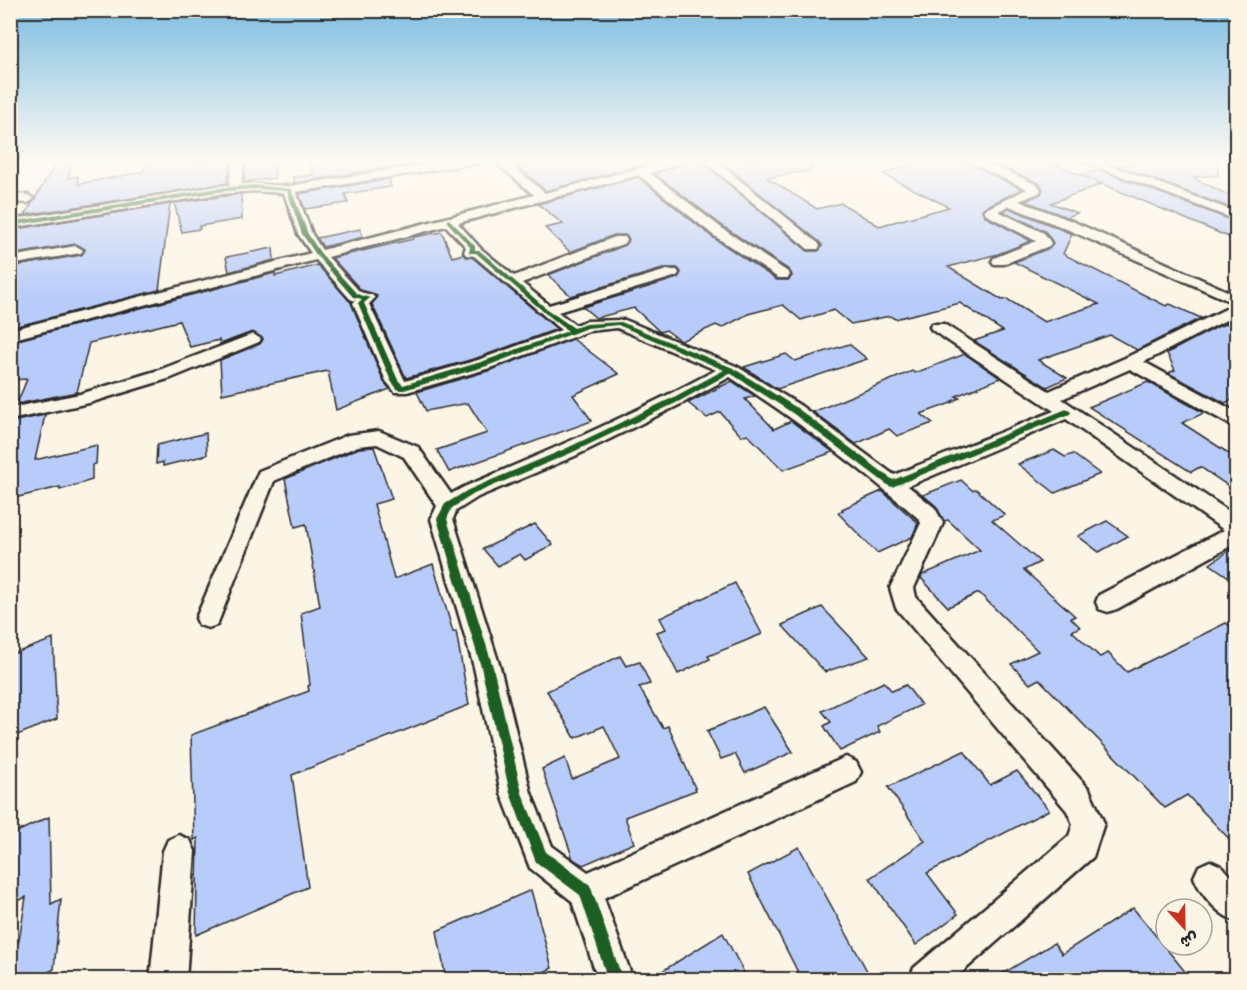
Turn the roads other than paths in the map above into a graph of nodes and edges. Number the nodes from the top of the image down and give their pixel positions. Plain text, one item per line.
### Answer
1 (121, 206) edge
2 (295, 206) edge
3 (505, 206) edge
4 (685, 206) edge
5 (764, 206) edge
6 (998, 206) edge
7 (1021, 206) edge
8 (1210, 206) edge
9 (1236, 216) edge
10 (449, 221) junction
11 (10, 224) edge
12 (620, 240) dead end
13 (813, 246) dead end
14 (76, 250) dead end
15 (319, 255) junction
16 (10, 261) edge
17 (999, 261) dead end
18 (672, 273) dead end
19 (783, 275) dead end
20 (513, 281) junction
21 (1236, 300) edge
22 (1236, 309) edge
23 (546, 310) junction
24 (938, 327) dead end
25 (573, 331) junction
26 (10, 335) edge
27 (253, 339) dead end
28 (1131, 362) junction
29 (730, 370) junction
30 (1048, 398) junction
31 (1067, 412) junction
32 (10, 414) edge
33 (1236, 420) edge
34 (892, 484) junction
35 (448, 506) junction
36 (1236, 527) edge
37 (1236, 533) edge
38 (1108, 602) dead end
39 (208, 618) dead end
40 (846, 772) dead end
41 (179, 851) dead end
42 (1210, 877) dead end
43 (585, 890) junction
44 (1236, 905) edge
45 (168, 980) edge
46 (616, 980) edge
47 (926, 980) edge

1 - 11 street
2 - 15 street
3 - 10 street
4 - 19 street
5 - 13 street
6 - 17 street
7 - 21 street
8 - 9 street
10 - 15 street
10 - 20 street
12 - 20 street
14 - 16 street
15 - 25 street
15 - 26 street
18 - 23 street
20 - 23 street
22 - 28 street
23 - 25 street
24 - 30 street
25 - 29 street
27 - 32 street
28 - 30 street
28 - 33 street
29 - 34 street
29 - 35 street
30 - 31 street
31 - 34 street
31 - 36 street
34 - 47 street
35 - 39 street
35 - 43 street
37 - 38 street
40 - 43 street
41 - 45 street
42 - 44 street
43 - 46 street

